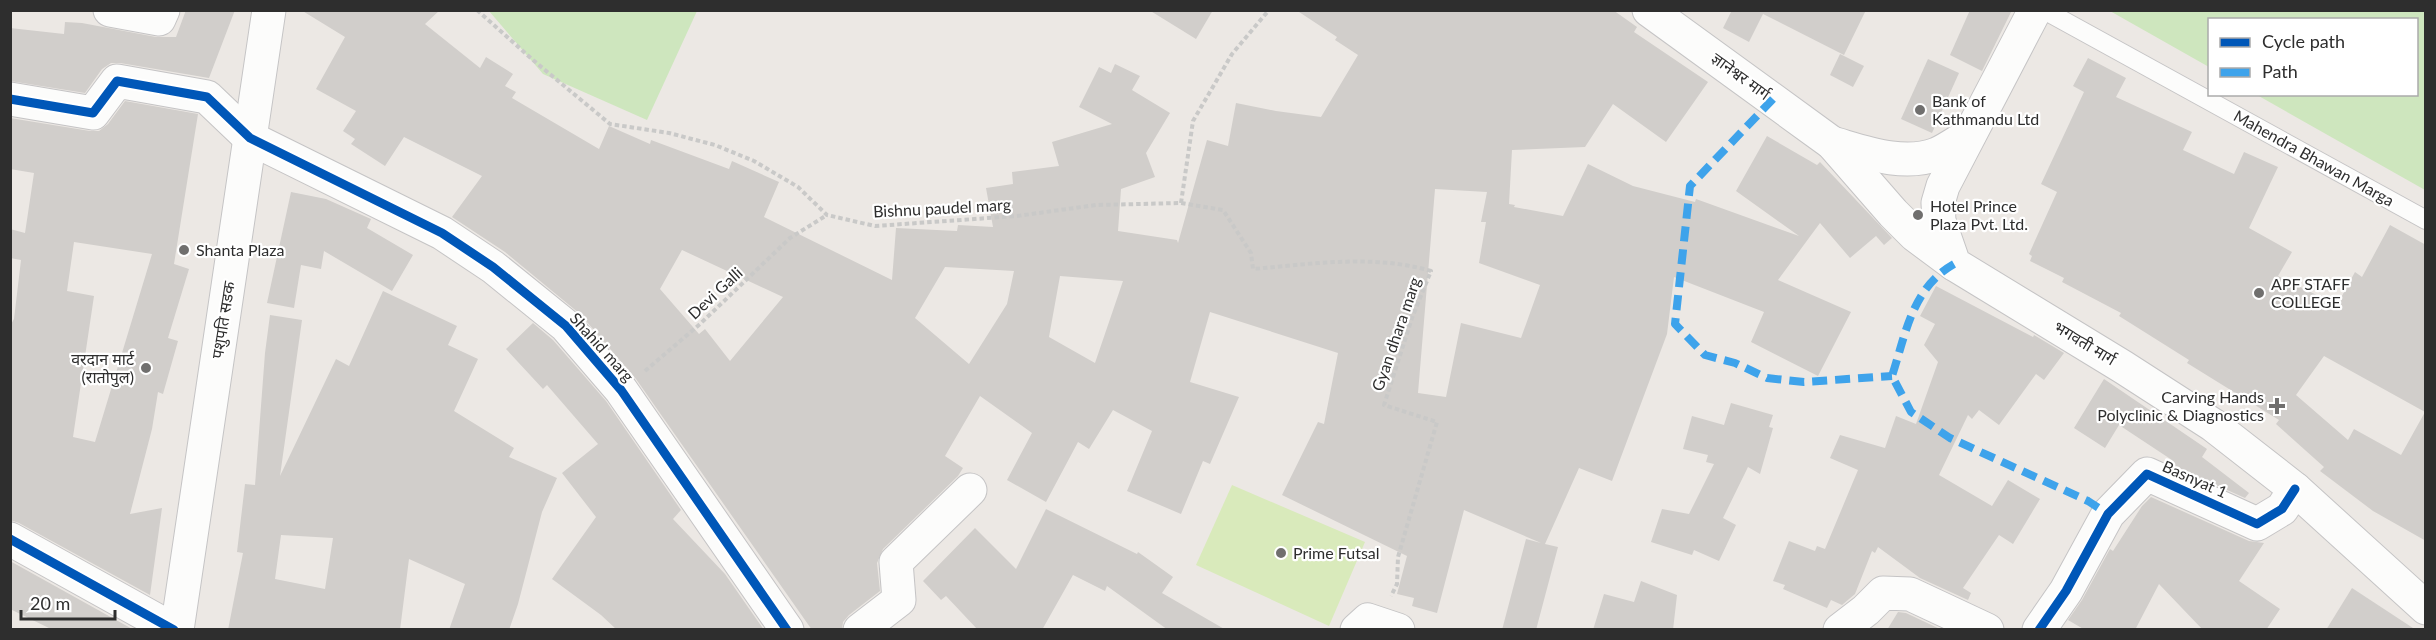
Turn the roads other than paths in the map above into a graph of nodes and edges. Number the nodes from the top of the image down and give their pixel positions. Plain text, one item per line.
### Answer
1 (110, 10) edge
2 (163, 10) edge
3 (269, 10) edge
4 (1648, 10) edge
5 (2035, 10) edge
6 (2044, 10) edge
7 (10, 99) edge
8 (1969, 135) junction
9 (250, 138) junction
10 (1832, 143) junction
11 (2426, 220) edge
12 (1954, 264) junction
13 (2295, 489) junction
14 (970, 490) dead end
15 (10, 539) edge
16 (2426, 608) edge
17 (1393, 615) edge
18 (176, 630) edge
19 (787, 630) edge
20 (860, 630) edge
21 (1356, 630) edge
22 (1840, 630) edge
23 (1987, 630) edge
24 (2039, 630) edge

1 - 2 street
3 - 9 street, पशुपति सडक
4 - 10 street, ज्ञानेश्वर मार्ग
5 - 8 street
6 - 11 lane, Mahendra Bhawan Marga
7 - 9 street, Shahid marg
8 - 10 street, ज्ञानेश्वर मार्ग
8 - 12 street
9 - 18 street, पशुपति सडक
9 - 19 street, Shahid marg
10 - 12 street, ज्ञानेश्वर मार्ग
12 - 13 street, भगवती मार्ग
13 - 16 street, भगवती मार्ग
13 - 24 street, Basnyat 1
14 - 20 street
15 - 18 street
17 - 21 street
22 - 23 street

